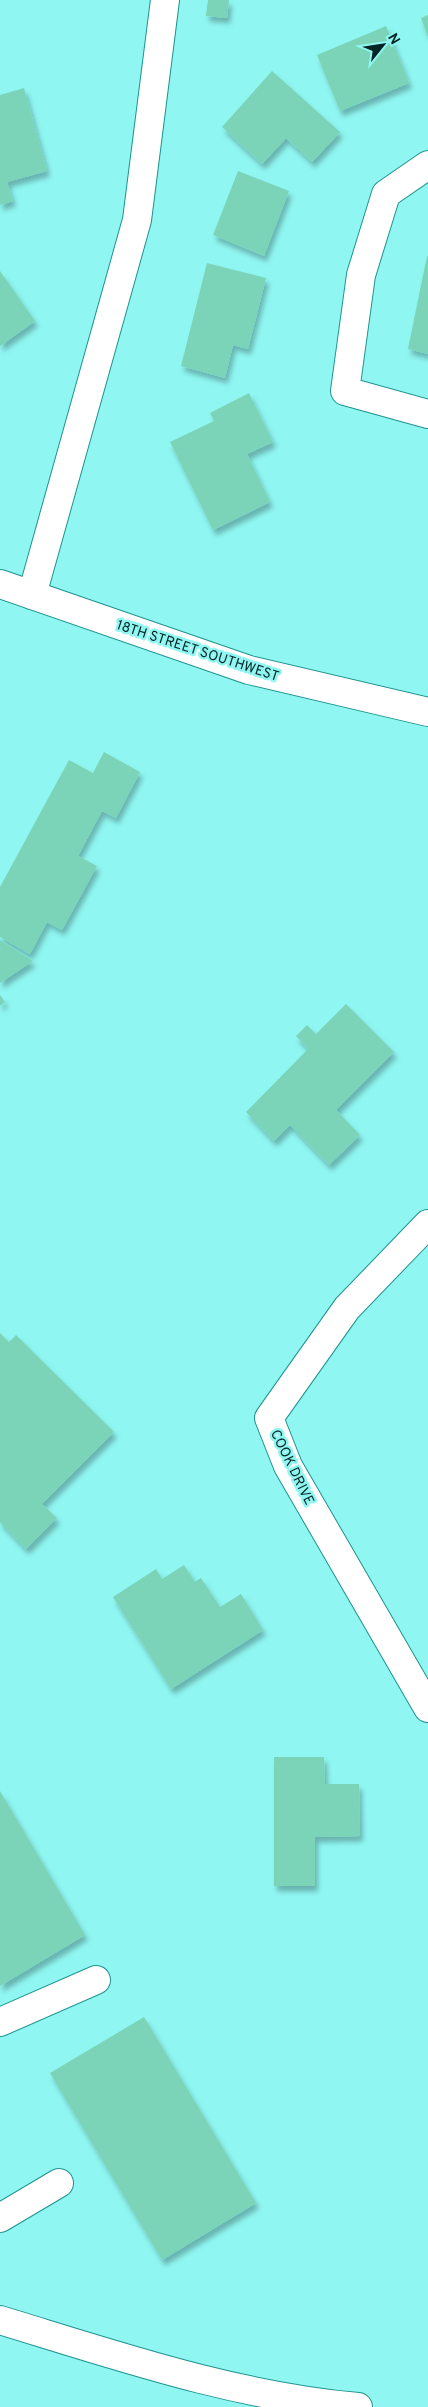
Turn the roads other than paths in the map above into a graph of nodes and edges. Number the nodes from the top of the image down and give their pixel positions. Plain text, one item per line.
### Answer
1 (165, 0) edge
2 (428, 165) edge
3 (428, 414) edge
4 (0, 584) edge
5 (32, 595) junction
6 (428, 712) edge
7 (428, 1224) edge
8 (428, 1708) edge
9 (96, 1980) dead end
10 (0, 2022) edge
11 (60, 2183) dead end
12 (0, 2218) edge
13 (0, 2320) edge
14 (358, 2407) edge

1 - 5 street
2 - 3 street
4 - 5 street, 18TH STREET SOUTHWEST
5 - 6 street, 18TH STREET SOUTHWEST
7 - 8 street, COOK DRIVE
9 - 10 street
11 - 12 street
13 - 14 street

